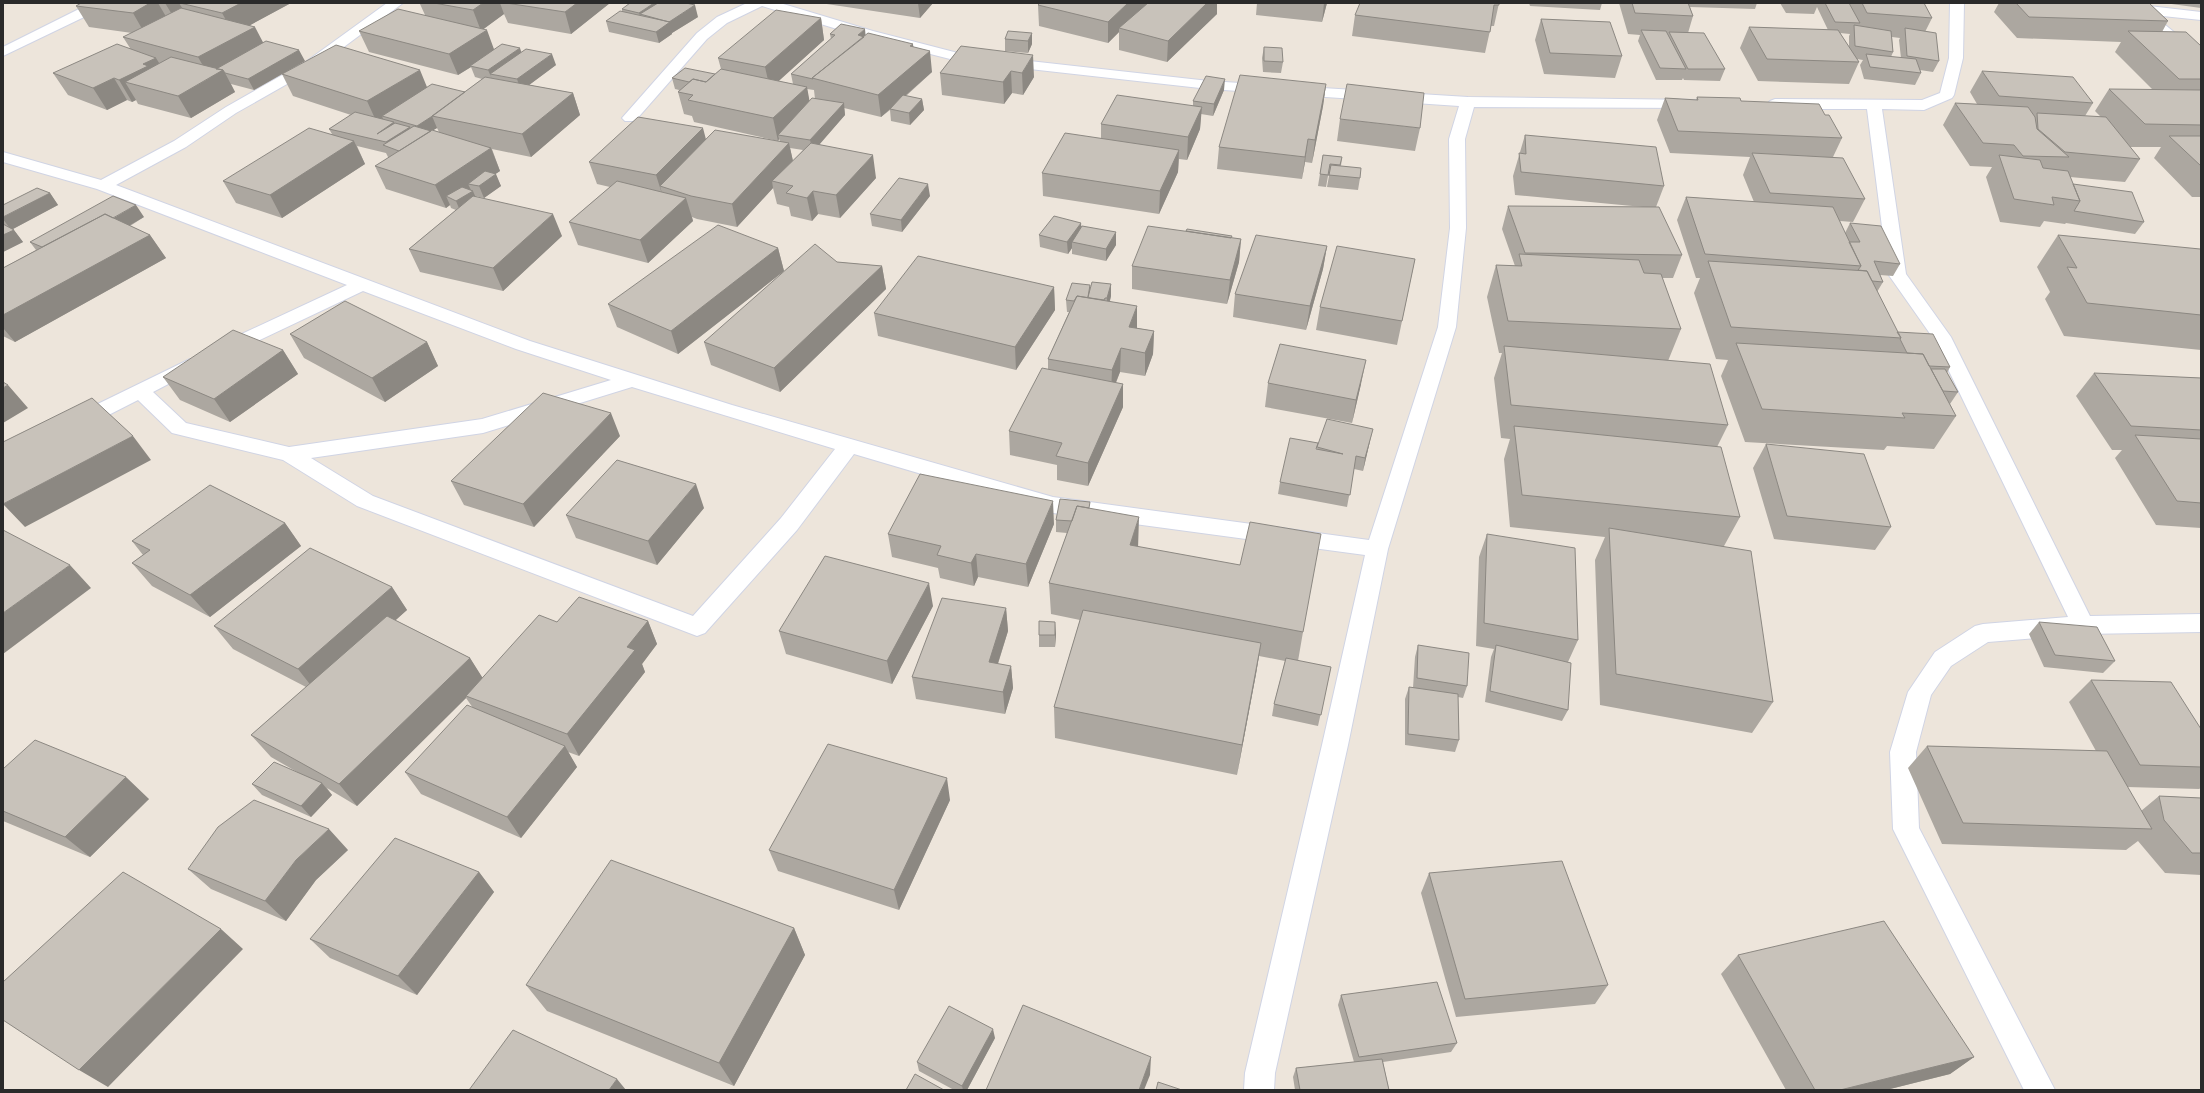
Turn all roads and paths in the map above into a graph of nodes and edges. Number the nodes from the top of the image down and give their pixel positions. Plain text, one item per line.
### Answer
1 (102, 3) edge
2 (396, 3) edge
3 (758, 3) edge
4 (766, 3) edge
5 (1957, 3) edge
6 (2088, 3) edge
7 (2138, 9) junction
8 (2201, 16) edge
9 (3, 52) edge
10 (2201, 61) edge
11 (1468, 102) junction
12 (1710, 103) edge
13 (1757, 104) edge
14 (1874, 104) junction
15 (630, 118) dead end
16 (3, 157) edge
17 (103, 186) junction
18 (361, 284) junction
19 (632, 380) junction
20 (140, 390) junction
21 (65, 429) edge
22 (849, 446) junction
23 (289, 454) junction
24 (1377, 549) junction
25 (2201, 623) edge
26 (2083, 625) junction
27 (1259, 1090) edge
28 (2040, 1090) edge

1 - 9 street
2 - 17 street
3 - 15 street
4 - 11 street
5 - 14 street
6 - 7 street
7 - 8 street
7 - 10 street
11 - 12 street
11 - 24 street
13 - 14 street
14 - 26 street
16 - 17 street
17 - 18 street
18 - 19 street
18 - 20 street
19 - 22 street
19 - 23 street
20 - 21 street
20 - 23 street
22 - 23 street
22 - 24 street
24 - 27 street
25 - 26 street
26 - 28 street

